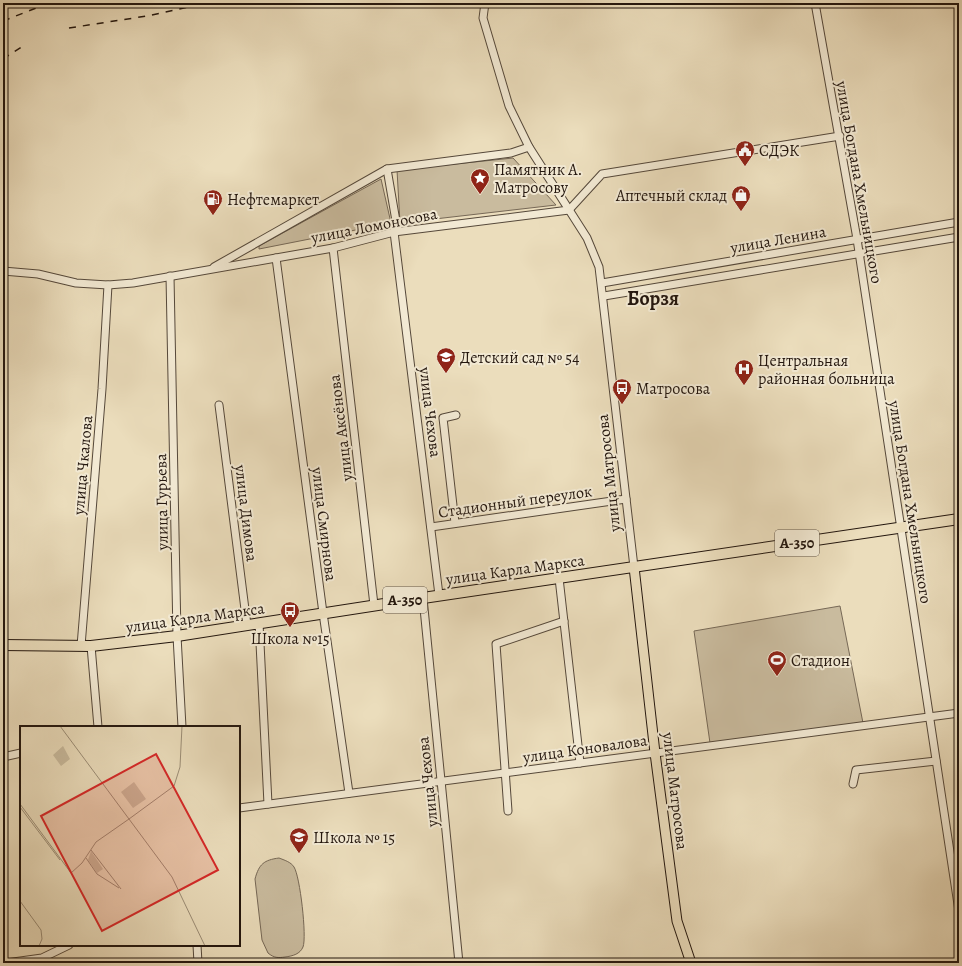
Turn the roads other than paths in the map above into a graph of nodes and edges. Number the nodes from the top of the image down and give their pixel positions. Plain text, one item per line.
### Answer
1 (485, 3) edge
2 (815, 3) edge
3 (840, 136) junction
4 (529, 147) junction
5 (387, 169) junction
6 (569, 210) junction
7 (959, 222) edge
8 (394, 232) junction
9 (959, 236) edge
10 (857, 239) junction
11 (333, 248) junction
12 (859, 252) junction
13 (276, 258) junction
14 (208, 270) junction
15 (3, 271) edge
16 (170, 276) junction
17 (602, 283) junction
18 (108, 285) junction
19 (604, 296) junction
20 (219, 405) dead end
21 (456, 415) dead end
22 (626, 499) junction
23 (959, 519) edge
24 (455, 524) junction
25 (431, 527) junction
26 (901, 528) junction
27 (634, 567) junction
28 (559, 578) junction
29 (439, 595) junction
30 (423, 598) junction
31 (374, 605) junction
32 (323, 613) junction
33 (564, 621) junction
34 (259, 623) junction
35 (246, 625) junction
36 (177, 636) junction
37 (3, 645) edge
38 (86, 646) junction
39 (959, 713) edge
40 (929, 717) junction
41 (98, 726) edge
42 (182, 726) edge
43 (20, 753) edge
44 (655, 753) junction
45 (3, 757) edge
46 (936, 761) junction
47 (580, 763) junction
48 (505, 773) junction
49 (440, 781) junction
50 (853, 784) dead end
51 (349, 793) junction
52 (268, 804) junction
53 (240, 808) edge
54 (508, 811) dead end
55 (959, 911) edge
56 (67, 946) edge
57 (197, 946) edge
58 (6, 963) edge
59 (198, 963) edge
60 (459, 963) edge
61 (691, 963) edge

1 - 4 street, улица Матросова
2 - 3 street, улица Богдана Хмельницкого
3 - 6 street
3 - 10 street, улица Богдана Хмельницкого
4 - 5 street, улица Ломоносова
4 - 6 street, улица Матросова
5 - 8 street, улица Чехова
5 - 14 street, улица Ломоносова
6 - 8 street, улица Ломоносова
6 - 17 street, улица Матросова
7 - 10 street, улица Ленина
8 - 11 street, улица Ломоносова
8 - 25 street, улица Чехова
9 - 12 street, улица Ленина
10 - 12 street, улица Богдана Хмельницкого
10 - 17 street, улица Ленина
11 - 13 street, улица Ломоносова
11 - 31 street, улица Аксёнова
12 - 19 street, улица Ленина
12 - 26 street, улица Богдана Хмельницкого
13 - 14 street, улица Ломоносова
13 - 32 street, улица Смирнова
14 - 16 street, улица Ломоносова
15 - 18 street, улица Ломоносова
16 - 18 street, улица Ломоносова
16 - 36 street, улица Гурьева
17 - 19 street, улица Матросова
18 - 38 street, улица Чкалова
19 - 22 street, улица Матросова
20 - 35 street, улица Димова
21 - 24 street, улица Чехова
22 - 24 street, Стадионный переулок
22 - 27 street, улица Матросова
23 - 26 highway, улица Карла Маркса / А-350
24 - 25 street, Стадионный переулок
25 - 29 street, улица Чехова
26 - 27 highway, улица Карла Маркса / А-350
26 - 40 street, улица Богдана Хмельницкого
27 - 28 highway, улица Карла Маркса / А-350
27 - 44 main road, улица Матросова
28 - 29 highway, улица Карла Маркса / А-350
28 - 33 street
29 - 30 highway, улица Карла Маркса / А-350
30 - 31 highway, улица Карла Маркса / А-350
30 - 49 street, улица Чехова
31 - 32 highway, улица Карла Маркса / А-350
32 - 34 highway, улица Карла Маркса / А-350
32 - 51 street, улица Смирнова
33 - 47 street
33 - 48 street
34 - 35 highway, улица Карла Маркса / А-350
34 - 52 street
35 - 36 highway, улица Карла Маркса / А-350
36 - 38 highway, улица Карла Маркса / А-350
36 - 42 street, улица Гурьева
37 - 38 highway, улица Карла Маркса / А-350
38 - 41 street, улица Чкалова
39 - 40 street, улица Коновалова
40 - 44 street, улица Коновалова
40 - 46 street, улица Богдана Хмельницкого
43 - 45 street
44 - 47 street, улица Коновалова
44 - 61 main road, улица Матросова
46 - 50 street
46 - 55 street, улица Богдана Хмельницкого
47 - 48 street, улица Коновалова
48 - 49 street, улица Коновалова
48 - 54 street
49 - 51 street, улица Коновалова
49 - 60 street, улица Чехова
51 - 52 street, улица Коновалова
52 - 53 street, улица Коновалова
56 - 58 street
57 - 59 street

